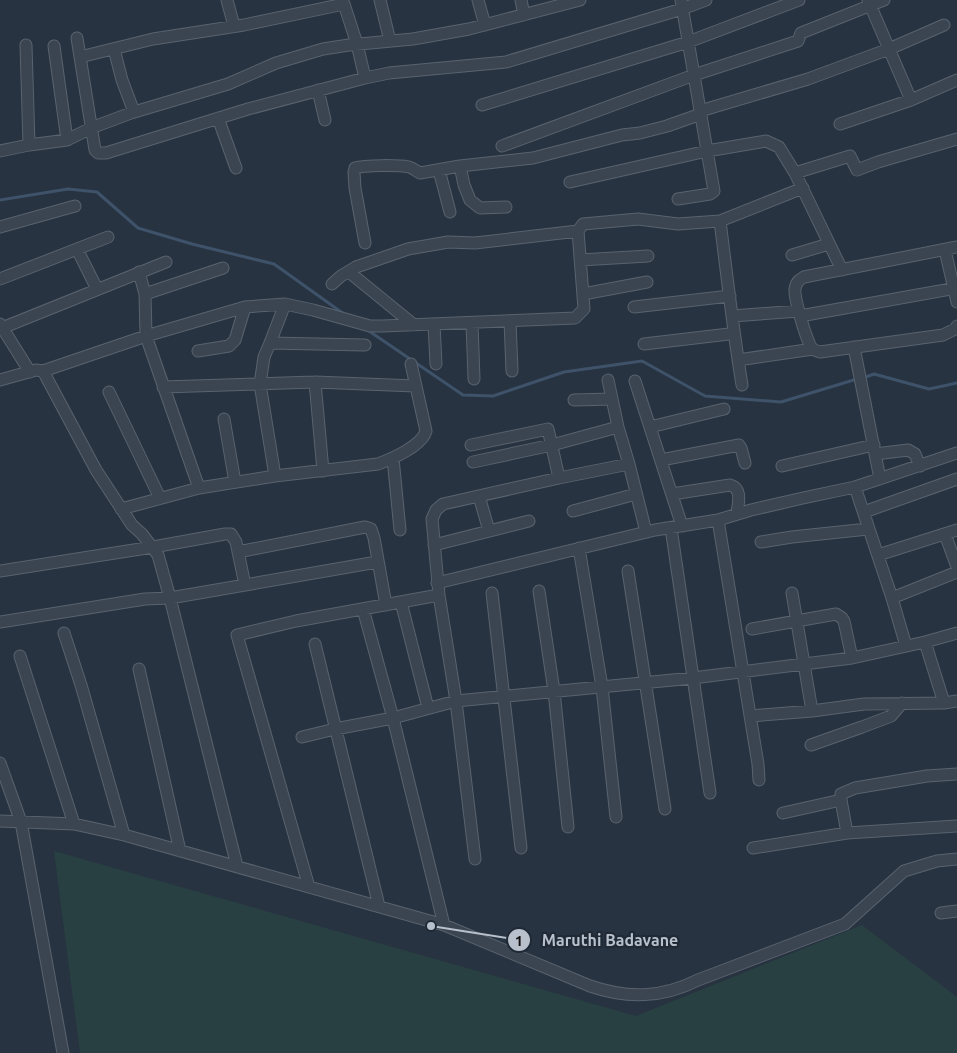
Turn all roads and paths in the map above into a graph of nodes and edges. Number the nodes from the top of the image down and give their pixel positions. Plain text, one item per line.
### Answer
1 (227, 0) edge
2 (380, 0) edge
3 (478, 0) edge
4 (520, 0) edge
5 (580, 0) edge
6 (706, 0) edge
7 (799, 0) edge
8 (884, 0) edge
9 (344, 2) edge
10 (869, 3) edge
11 (682, 5) edge
12 (524, 15) junction
13 (485, 25) junction
14 (234, 26) junction
15 (944, 26) dead end
16 (78, 38) dead end
17 (390, 41) junction
18 (688, 42) junction
19 (357, 44) junction
20 (26, 45) dead end
21 (54, 46) dead end
22 (114, 49) junction
23 (889, 49) junction
24 (80, 57) junction
25 (694, 75) junction
26 (365, 78) junction
27 (957, 80) edge
28 (318, 90) junction
29 (911, 100) junction
30 (482, 105) dead end
31 (134, 112) junction
32 (700, 112) junction
33 (218, 118) junction
34 (325, 120) dead end
35 (840, 124) dead end
36 (91, 128) junction
37 (67, 140) junction
38 (957, 140) edge
39 (29, 145) junction
40 (502, 146) dead end
41 (707, 151) junction
42 (0, 152) edge
43 (460, 166) junction
44 (236, 168) dead end
45 (439, 170) junction
46 (795, 173) junction
47 (570, 182) dead end
48 (803, 188) junction
49 (678, 199) dead end
50 (75, 206) dead end
51 (506, 208) dead end
52 (450, 212) dead end
53 (720, 221) junction
54 (0, 227) edge
55 (578, 231) junction
56 (108, 237) dead end
57 (365, 243) dead end
58 (829, 244) junction
59 (957, 247) edge
60 (77, 248) junction
61 (945, 250) junction
62 (792, 255) dead end
63 (648, 256) dead end
64 (580, 260) junction
65 (166, 262) dead end
66 (223, 268) dead end
67 (842, 270) junction
68 (139, 272) junction
69 (349, 272) junction
70 (0, 279) edge
71 (647, 282) dead end
72 (332, 284) dead end
73 (955, 288) edge
74 (97, 289) junction
75 (145, 294) junction
76 (583, 294) junction
77 (730, 296) junction
78 (957, 302) edge
79 (285, 304) junction
80 (245, 307) junction
81 (634, 307) dead end
82 (800, 314) junction
83 (732, 316) junction
84 (510, 321) junction
85 (472, 323) junction
86 (434, 324) junction
87 (414, 325) junction
88 (1, 326) edge
89 (957, 326) edge
90 (733, 332) junction
91 (146, 336) junction
92 (270, 343) junction
93 (644, 344) dead end
94 (365, 345) dead end
95 (854, 348) junction
96 (813, 349) junction
97 (198, 351) dead end
98 (738, 360) junction
99 (411, 364) dead end
100 (436, 364) dead end
101 (42, 371) junction
102 (512, 371) dead end
103 (30, 372) junction
104 (474, 379) dead end
105 (0, 380) edge
106 (608, 380) dead end
107 (635, 381) dead end
108 (315, 382) junction
109 (260, 384) junction
110 (742, 385) dead end
111 (415, 386) junction
112 (163, 388) junction
113 (109, 392) dead end
114 (612, 399) junction
115 (574, 400) dead end
116 (724, 410) dead end
117 (224, 419) dead end
118 (618, 427) junction
119 (650, 427) junction
120 (471, 444) dead end
121 (552, 445) junction
122 (874, 449) junction
123 (957, 453) edge
124 (393, 458) junction
125 (661, 460) junction
126 (473, 462) dead end
127 (745, 463) dead end
128 (629, 464) junction
129 (782, 466) dead end
130 (920, 466) junction
131 (323, 471) junction
132 (275, 476) junction
133 (559, 478) junction
134 (880, 478) junction
135 (957, 479) edge
136 (236, 482) junction
137 (855, 487) junction
138 (199, 488) junction
139 (636, 494) junction
140 (672, 494) junction
141 (479, 496) junction
142 (160, 498) junction
143 (121, 509) junction
144 (573, 511) dead end
145 (864, 512) junction
146 (737, 514) junction
147 (718, 520) junction
148 (529, 521) dead end
149 (676, 527) junction
150 (868, 529) junction
151 (400, 530) dead end
152 (957, 530) edge
153 (489, 532) junction
154 (646, 532) junction
155 (945, 534) junction
156 (761, 542) dead end
157 (434, 545) junction
158 (153, 547) junction
159 (579, 548) junction
160 (238, 552) junction
161 (878, 554) junction
162 (378, 562) junction
163 (957, 567) edge
164 (0, 571) edge
165 (628, 571) dead end
166 (957, 572) edge
167 (437, 583) junction
168 (245, 585) junction
169 (539, 591) dead end
170 (492, 593) dead end
171 (792, 594) dead end
172 (438, 595) junction
173 (170, 598) junction
174 (892, 598) junction
175 (401, 602) junction
176 (386, 605) junction
177 (363, 609) junction
178 (798, 621) junction
179 (0, 622) edge
180 (752, 629) dead end
181 (64, 633) dead end
182 (957, 633) edge
183 (925, 642) junction
184 (315, 644) dead end
185 (906, 646) junction
186 (20, 656) dead end
187 (852, 658) junction
188 (805, 664) junction
189 (139, 669) dead end
190 (743, 671) junction
191 (693, 678) junction
192 (646, 682) junction
193 (602, 686) junction
194 (554, 692) junction
195 (504, 696) junction
196 (456, 701) junction
197 (957, 701) edge
198 (944, 702) junction
199 (902, 703) junction
200 (428, 708) junction
201 (812, 710) junction
202 (750, 716) junction
203 (392, 718) junction
204 (335, 728) junction
205 (302, 738) dead end
206 (811, 745) dead end
207 (0, 763) edge
208 (957, 774) edge
209 (759, 780) dead end
210 (710, 793) dead end
211 (841, 800) junction
212 (665, 809) dead end
213 (783, 813) dead end
214 (616, 817) dead end
215 (0, 821) edge
216 (21, 822) junction
217 (74, 824) junction
218 (957, 826) edge
219 (568, 827) dead end
220 (847, 833) junction
221 (124, 835) junction
222 (521, 848) dead end
223 (752, 848) dead end
224 (180, 851) junction
225 (475, 859) dead end
226 (957, 859) edge
227 (237, 866) junction
228 (309, 887) junction
229 (379, 906) junction
230 (957, 911) edge
231 (941, 913) dead end
232 (444, 925) junction
233 (63, 1053) edge

1 - 14 street
2 - 17 street
3 - 13 street
4 - 12 street
5 - 12 street
6 - 11 street
7 - 18 street
8 - 10 street
9 - 14 street
9 - 19 street
10 - 23 street
10 - 25 street
11 - 18 street
11 - 26 street
12 - 13 street
13 - 17 street
14 - 22 street
15 - 23 street
16 - 24 street
17 - 19 street
18 - 25 street
18 - 30 street
19 - 26 street
19 - 31 street
20 - 39 street
21 - 37 street
22 - 24 street
22 - 31 street
23 - 29 street
23 - 32 street
24 - 36 street
25 - 32 street
25 - 40 street
26 - 28 street
27 - 29 street
28 - 33 street
28 - 34 street
29 - 35 street
31 - 36 street
32 - 41 street
32 - 43 street
33 - 36 street
33 - 44 street
36 - 37 street
37 - 39 street
38 - 46 street
39 - 42 street
41 - 46 street
41 - 47 street
41 - 49 street
43 - 45 street
43 - 51 street
45 - 52 street
45 - 57 street
46 - 48 street
48 - 53 street
48 - 58 street
50 - 54 street
53 - 55 street
53 - 77 street
55 - 64 street
55 - 69 street
56 - 60 street
58 - 62 street
58 - 67 street
59 - 61 street
60 - 70 street
60 - 74 street
61 - 67 street
61 - 73 street
63 - 64 street
64 - 76 street
65 - 68 street
66 - 75 street
67 - 82 street
68 - 74 street
68 - 75 street
69 - 72 street
69 - 87 street
71 - 76 street
73 - 78 street
73 - 82 street
74 - 88 street
75 - 91 street
76 - 84 street
77 - 81 street
77 - 83 street
79 - 80 street
79 - 87 street
79 - 92 street
80 - 91 street
80 - 97 street
82 - 83 street
82 - 96 street
83 - 90 street
84 - 85 street
84 - 102 street
85 - 86 street
85 - 104 street
86 - 87 street
86 - 100 street
88 - 103 street
89 - 95 street
90 - 93 street
90 - 98 street
91 - 101 street
91 - 112 street
92 - 94 street
92 - 109 street
95 - 96 street
95 - 122 street
96 - 98 street
98 - 110 street
99 - 111 street
101 - 103 street
101 - 143 street
103 - 105 street
106 - 114 street
107 - 119 street
108 - 109 street
108 - 111 street
108 - 131 street
109 - 112 street
109 - 132 street
111 - 124 street
112 - 138 street
113 - 142 street
114 - 115 street
114 - 118 street
116 - 119 street
117 - 136 street
118 - 121 street
118 - 128 street
119 - 125 street
120 - 121 street
121 - 126 street
121 - 133 street
122 - 129 street
122 - 130 street
122 - 134 street
123 - 130 street
124 - 131 street
124 - 151 street
125 - 127 street
125 - 140 street
128 - 133 street
128 - 139 street
130 - 134 street
131 - 132 street
132 - 136 street
133 - 141 street
134 - 137 street
135 - 145 street
136 - 138 street
137 - 145 street
137 - 146 street
138 - 142 street
139 - 144 street
139 - 154 street
140 - 146 street
140 - 149 street
141 - 153 street
141 - 157 street
142 - 143 street
143 - 158 street
145 - 150 street
146 - 147 street
147 - 149 street
147 - 190 street
148 - 153 street
149 - 154 street
149 - 191 street
150 - 156 street
150 - 161 street
152 - 155 street
153 - 157 street
154 - 159 street
155 - 161 street
155 - 163 street
157 - 167 street
158 - 160 street
158 - 164 street
158 - 173 street
159 - 167 street
159 - 193 street
160 - 162 street
160 - 168 street
161 - 174 street
162 - 168 street
162 - 176 street
165 - 192 street
166 - 174 street
167 - 172 street
168 - 173 street
169 - 194 street
170 - 195 street
171 - 178 street
172 - 175 street
172 - 196 street
173 - 179 street
173 - 227 street
174 - 185 street
175 - 176 street
175 - 200 street
176 - 177 street
177 - 203 street
177 - 228 street
178 - 180 street
178 - 187 street
178 - 188 street
181 - 221 street
182 - 183 street
183 - 185 street
183 - 198 street
184 - 204 street
185 - 187 street
186 - 217 street
187 - 188 street
188 - 190 street
188 - 201 street
189 - 224 street
190 - 191 street
190 - 202 street
191 - 192 street
191 - 210 street
192 - 193 street
192 - 212 street
193 - 194 street
193 - 214 street
194 - 195 street
194 - 219 street
195 - 196 street
195 - 222 street
196 - 200 street
196 - 225 street
197 - 198 street
198 - 199 street
199 - 201 street
199 - 206 street
200 - 203 street
201 - 202 street
202 - 209 street
203 - 204 street
203 - 232 street
204 - 205 street
204 - 229 street
207 - 216 street
208 - 211 street
211 - 213 street
211 - 220 street
215 - 216 street
216 - 217 street
216 - 233 street
217 - 221 street
218 - 220 street
220 - 223 street
221 - 224 street
224 - 227 street
226 - 232 street
227 - 228 street
228 - 229 street
229 - 232 street
230 - 231 street

